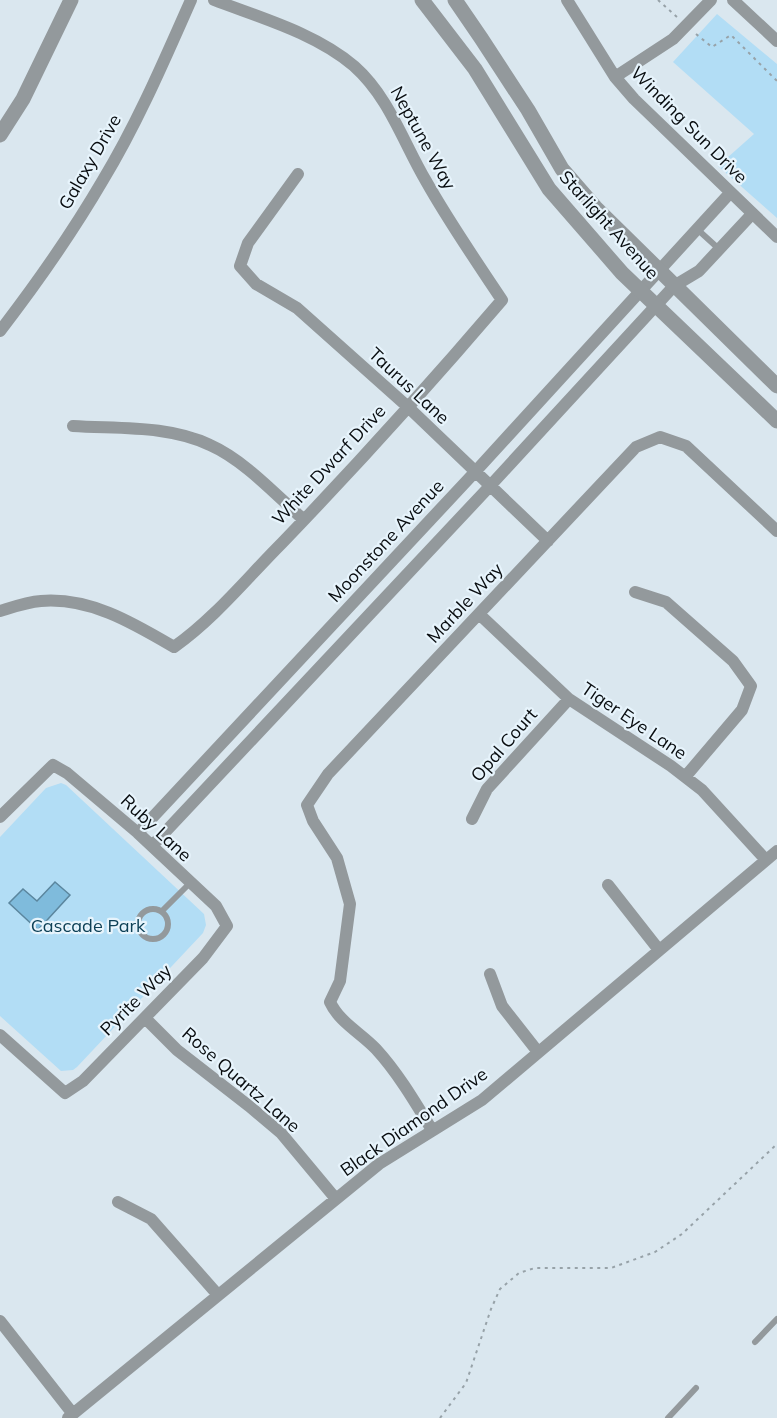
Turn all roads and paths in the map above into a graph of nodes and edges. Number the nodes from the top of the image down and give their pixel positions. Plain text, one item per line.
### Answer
1 (71, 0) edge
2 (190, 0) edge
3 (214, 0) edge
4 (422, 0) edge
5 (454, 0) edge
6 (567, 0) edge
7 (658, 0) edge
8 (711, 0) edge
9 (733, 0) edge
10 (681, 21) dead end
11 (689, 28) dead end
12 (777, 41) edge
13 (615, 77) junction
14 (777, 81) edge
15 (0, 135) edge
16 (298, 174) dead end
17 (730, 193) junction
18 (752, 214) junction
19 (698, 230) junction
20 (777, 237) edge
21 (719, 250) junction
22 (660, 272) junction
23 (674, 286) junction
24 (641, 292) junction
25 (502, 300) joint
26 (656, 306) junction
27 (0, 331) edge
28 (777, 386) edge
29 (408, 407) junction
30 (777, 421) edge
31 (73, 426) dead end
32 (476, 472) junction
33 (490, 486) junction
34 (304, 520) junction
35 (777, 531) edge
36 (548, 541) junction
37 (635, 592) dead end
38 (0, 611) edge
39 (479, 614) junction
40 (569, 699) junction
41 (685, 777) junction
42 (0, 817) edge
43 (472, 819) dead end
44 (138, 833) junction
45 (152, 846) junction
46 (777, 850) edge
47 (766, 860) junction
48 (190, 884) junction
49 (608, 885) dead end
50 (162, 911) junction
51 (227, 926) joint
52 (659, 950) junction
53 (490, 974) dead end
54 (145, 1018) junction
55 (0, 1035) edge
56 (538, 1052) junction
57 (432, 1130) junction
58 (777, 1144) edge
59 (336, 1199) junction
60 (118, 1202) dead end
61 (218, 1295) junction
62 (777, 1319) edge
63 (0, 1321) edge
64 (755, 1342) dead end
65 (696, 1388) dead end
66 (71, 1416) edge
67 (440, 1418) edge
68 (668, 1418) edge

1 - 15 street
2 - 27 street, Galaxy Drive
3 - 25 street, Neptune Way
4 - 24 street, Starlight Avenue
5 - 22 street, Starlight Avenue
6 - 13 street, Winding Sun Drive
7 - 10 path
8 - 13 street
9 - 12 street
11 - 14 path
13 - 17 street, Winding Sun Drive
16 - 29 street, Taurus Lane
17 - 18 street, Winding Sun Drive
17 - 19 street, Moonstone Avenue
18 - 20 street, Winding Sun Drive
18 - 21 street
19 - 21 lane
19 - 22 street, Moonstone Avenue
21 - 23 street
22 - 23 street, Starlight Avenue
22 - 24 street, Moonstone Avenue
23 - 26 street
23 - 28 street, Starlight Avenue
24 - 26 street, Starlight Avenue
24 - 32 street, Moonstone Avenue
25 - 29 street, White Dwarf Drive
26 - 30 street, Starlight Avenue
26 - 33 street
29 - 32 street, Taurus Lane
29 - 34 street, White Dwarf Drive
31 - 34 street
32 - 33 street, Taurus Lane
32 - 44 street, Moonstone Avenue
33 - 36 street, Taurus Lane
33 - 45 street
34 - 38 street, White Dwarf Drive
35 - 36 street, Marble Way
36 - 39 street, Marble Way
37 - 41 street
39 - 40 street, Tiger Eye Lane
39 - 57 street, Marble Way
40 - 41 street, Tiger Eye Lane
40 - 43 street, Opal Court
41 - 47 street, Tiger Eye Lane
42 - 44 street, Ruby Lane
44 - 45 street, Ruby Lane
45 - 48 street, Ruby Lane
46 - 47 street, Black Diamond Drive
47 - 52 street, Black Diamond Drive
48 - 50 lane
48 - 51 street, Ruby Lane
49 - 52 street
50 - 50 lane
51 - 54 street, Pyrite Way
52 - 56 street, Black Diamond Drive
53 - 56 street
54 - 55 street, Pyrite Way
54 - 59 street, Rose Quartz Lane
56 - 57 street, Black Diamond Drive
57 - 59 street, Black Diamond Drive
58 - 67 path
59 - 61 street, Black Diamond Drive
60 - 61 street
61 - 66 street, Black Diamond Drive
62 - 64 lane
63 - 66 street
65 - 68 lane

